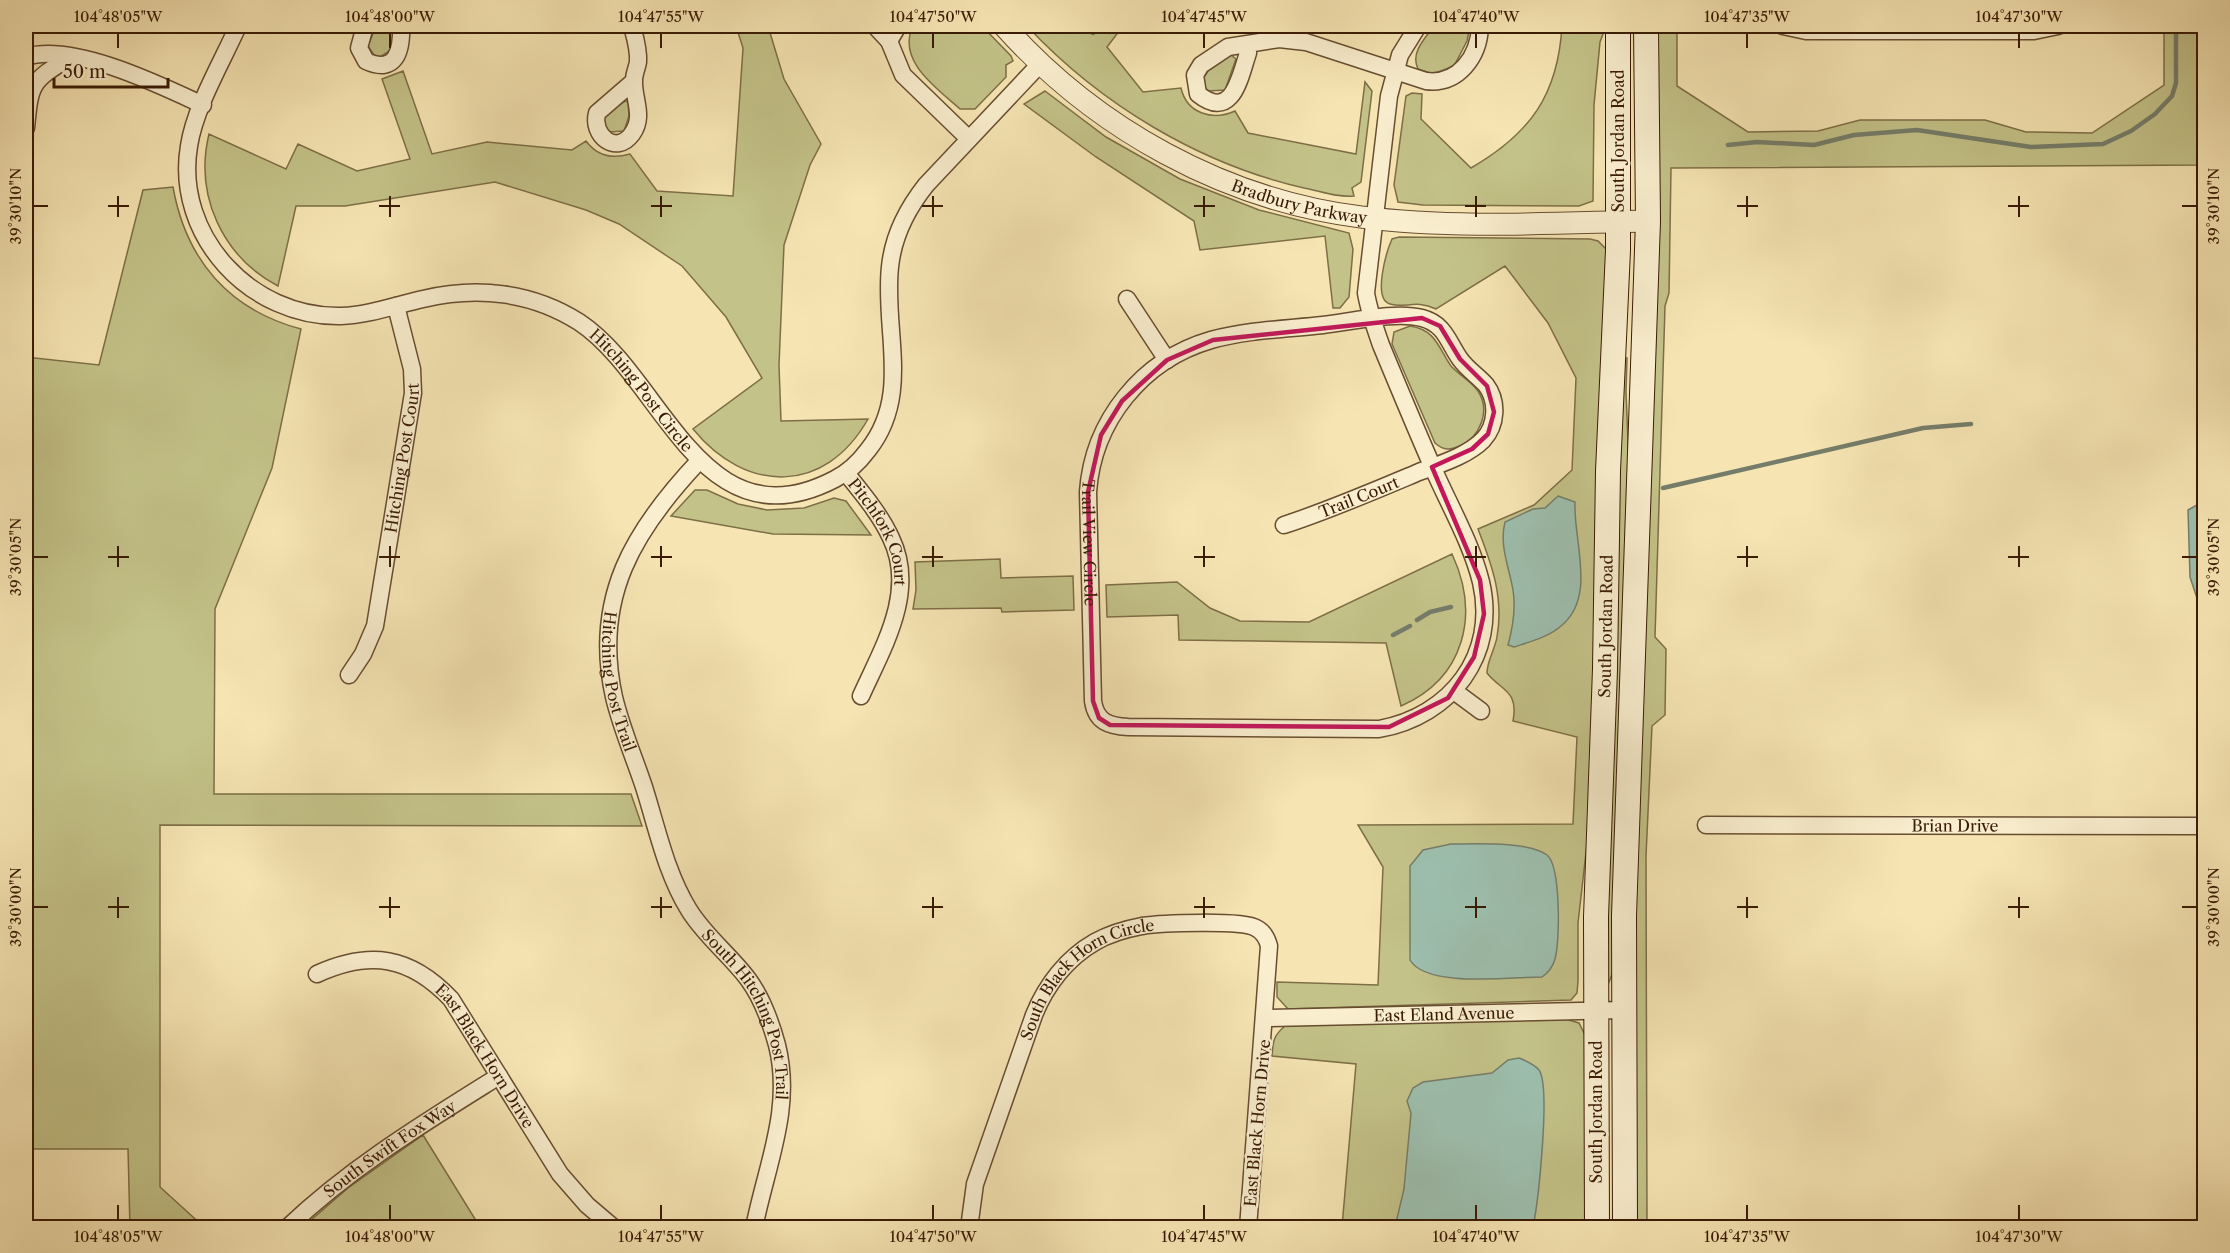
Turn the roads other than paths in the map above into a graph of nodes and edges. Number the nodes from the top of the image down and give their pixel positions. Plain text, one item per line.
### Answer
1 (238, 26) edge
2 (364, 26) edge
3 (401, 26) edge
4 (632, 26) edge
5 (875, 26) edge
6 (898, 26) edge
7 (1004, 26) edge
8 (1418, 26) edge
9 (1480, 26) edge
10 (1618, 26) edge
11 (1646, 26) edge
12 (1781, 28) edge
13 (2060, 29) edge
14 (889, 41) junction
15 (1248, 46) dead end
16 (26, 57) edge
17 (69, 58) junction
18 (1040, 63) junction
19 (1395, 70) junction
20 (634, 81) dead end
21 (202, 105) junction
22 (26, 128) edge
23 (969, 139) junction
24 (1373, 218) junction
25 (1648, 221) junction
26 (1618, 222) junction
27 (1127, 299) dead end
28 (396, 306) junction
29 (1373, 320) junction
30 (1167, 360) junction
31 (699, 461) junction
32 (1432, 467) junction
33 (846, 472) junction
34 (1284, 525) dead end
35 (349, 675) dead end
36 (1455, 691) junction
37 (861, 696) dead end
38 (1481, 711) dead end
39 (652, 814) joint
40 (1706, 825) dead end
41 (2205, 826) edge
42 (317, 974) dead end
43 (1595, 1010) junction
44 (1624, 1010) junction
45 (1266, 1018) junction
46 (498, 1076) junction
47 (287, 1227) edge
48 (614, 1227) edge
49 (754, 1227) edge
50 (969, 1227) edge
51 (1248, 1227) edge
52 (1597, 1227) edge
53 (1625, 1227) edge

1 - 21 street, Hitching Post Circle
2 - 3 street
4 - 20 street
5 - 14 street
6 - 14 street
7 - 18 street, Bradbury Parkway
8 - 19 street, Trail View Circle
9 - 19 street
10 - 26 main road, South Jordan Road
11 - 25 main road, South Jordan Road
12 - 13 street
14 - 23 street
15 - 19 street
16 - 17 street
17 - 21 street
17 - 22 street
18 - 23 street, Hitching Post Circle
18 - 24 street, Bradbury Parkway
19 - 24 street, Trail View Circle
21 - 28 street, Hitching Post Circle
23 - 33 street, Hitching Post Circle
24 - 26 street, Bradbury Parkway
24 - 29 street, Trail View Circle
25 - 26 street, Bradbury Parkway
25 - 44 main road, South Jordan Road
26 - 43 main road, South Jordan Road
27 - 30 street
28 - 31 street, Hitching Post Circle
28 - 35 street, Hitching Post Court
29 - 30 street, Trail View Circle
29 - 32 street, Trail View Circle
29 - 32 street, Trail View Circle
30 - 36 street, Trail View Circle
31 - 33 street, Hitching Post Circle
31 - 39 street, Hitching Post Trail
32 - 34 street, Trail Court
32 - 36 street, Trail View Circle
33 - 37 street, Pitchfork Court
36 - 38 street
39 - 49 street, South Hitching Post Trail
40 - 41 street, Brian Drive
42 - 46 street, East Black Horn Drive
43 - 44 street, East Eland Avenue
43 - 45 street, East Eland Avenue
43 - 52 main road, South Jordan Road
44 - 53 main road, South Jordan Road
45 - 50 street, South Black Horn Circle
45 - 51 street, East Black Horn Drive
46 - 47 street, South Swift Fox Way
46 - 48 street, East Black Horn Drive

